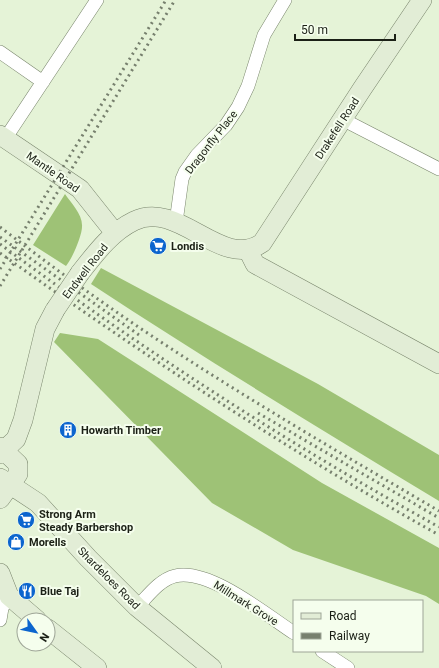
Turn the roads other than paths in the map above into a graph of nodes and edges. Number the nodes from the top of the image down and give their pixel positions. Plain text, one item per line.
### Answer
1 (97, 0) edge
2 (285, 0) edge
3 (422, 0) edge
4 (0, 52) edge
5 (43, 82) junction
6 (342, 119) junction
7 (2, 137) edge
8 (439, 169) edge
9 (176, 222) junction
10 (114, 233) junction
11 (248, 250) junction
12 (439, 364) edge
13 (1, 450) edge
14 (4, 487) edge
15 (0, 573) edge
16 (9, 596) junction
17 (137, 607) junction
18 (28, 612) edge
19 (0, 620) edge
20 (293, 632) edge
21 (56, 635) edge
22 (324, 652) edge
23 (97, 668) edge
24 (212, 668) edge
25 (348, 668) edge

1 - 5 street
2 - 9 street, Dragonfly Place
3 - 6 main road, Drakefell Road
4 - 5 street
5 - 7 street
6 - 8 street
6 - 11 main road, Drakefell Road
7 - 10 main road, Mantle Road
9 - 10 main road, Endwell Road
9 - 11 main road, Endwell Road
10 - 13 main road, Endwell Road, bridge
11 - 12 main road
13 - 14 main road, Shardeloes Road
14 - 17 main road, Shardeloes Road
15 - 16 main road
16 - 18 main road
16 - 19 street
17 - 20 street, Millmark Grove
17 - 24 main road, Shardeloes Road
21 - 23 main road
22 - 25 street

